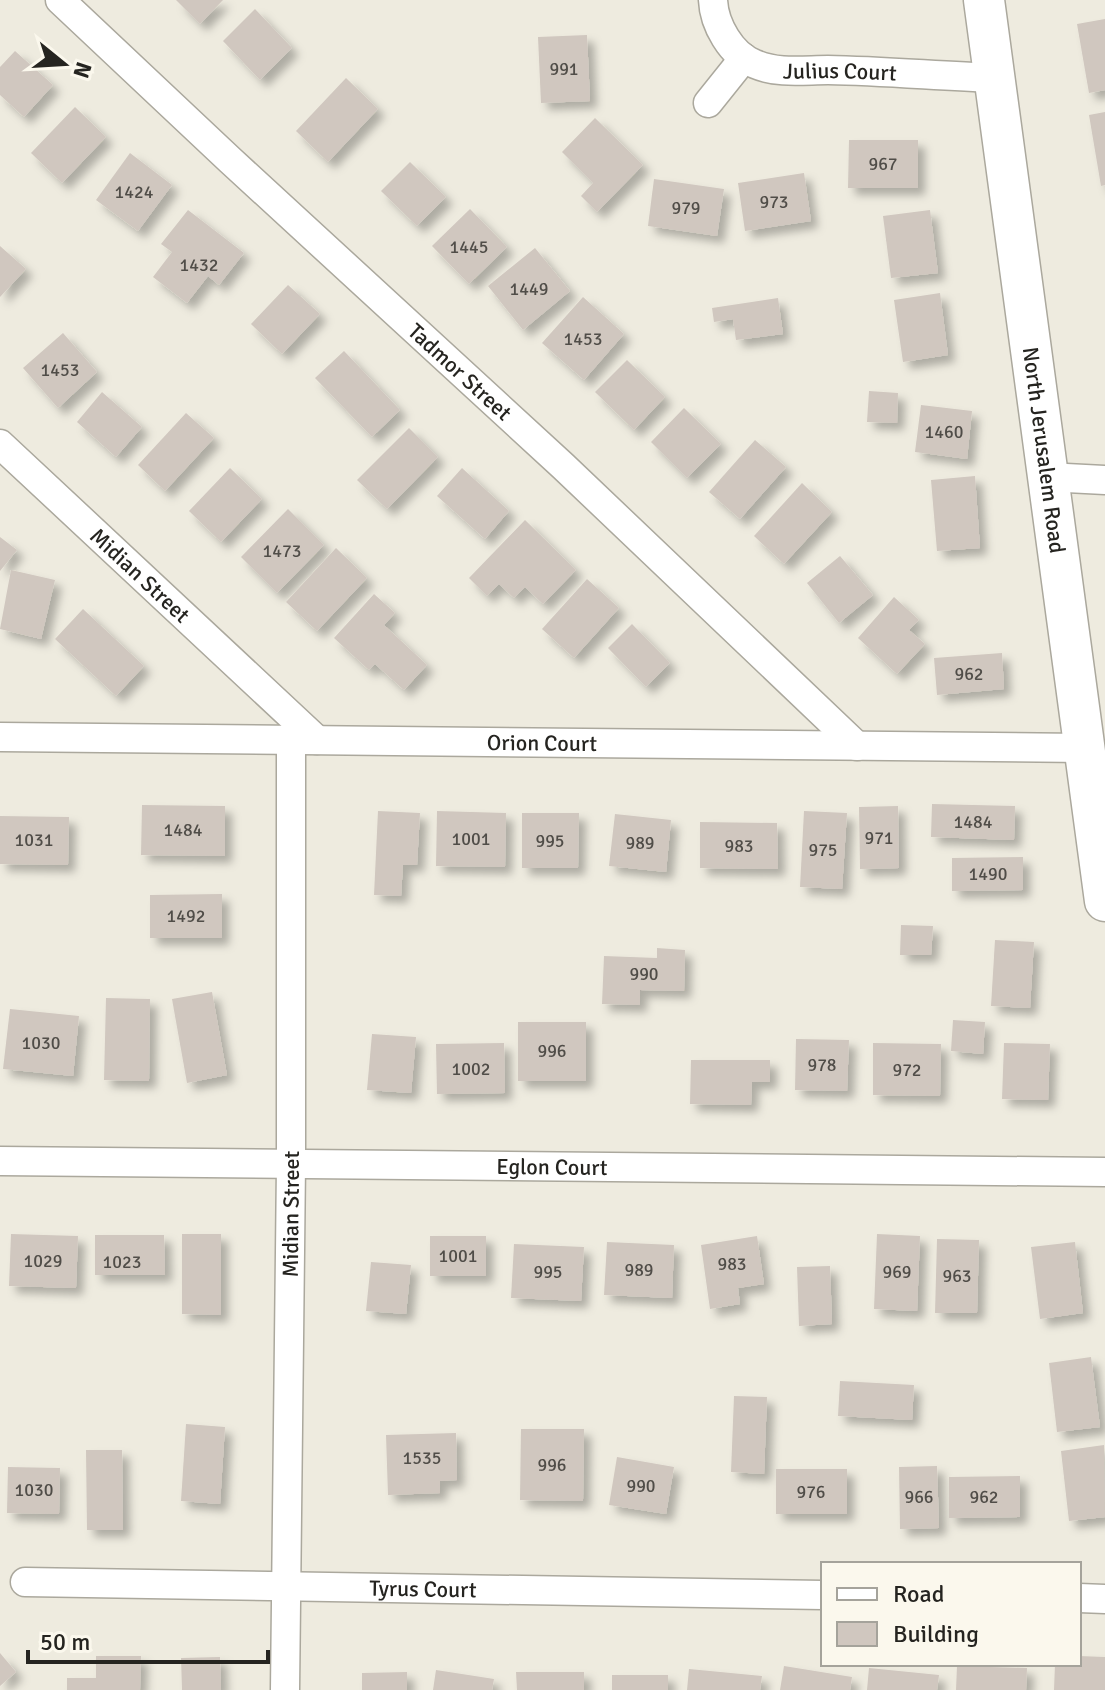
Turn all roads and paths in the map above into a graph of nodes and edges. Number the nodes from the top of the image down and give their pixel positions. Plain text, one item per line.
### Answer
1 (60, 0) edge
2 (713, 0) edge
3 (984, 0) edge
4 (744, 58) junction
5 (995, 78) junction
6 (708, 103) dead end
7 (0, 444) edge
8 (1047, 477) junction
9 (1105, 480) edge
10 (0, 737) edge
11 (304, 740) junction
12 (857, 746) junction
13 (1084, 748) junction
14 (1102, 858) edge
15 (1105, 901) edge
16 (0, 1161) edge
17 (291, 1164) junction
18 (1105, 1172) edge
19 (25, 1582) dead end
20 (286, 1588) junction
21 (821, 1595) edge
22 (1081, 1598) edge
23 (1105, 1599) edge
24 (285, 1690) edge

1 - 12 street, Tadmor Street
2 - 4 street
3 - 5 main road, North Jerusalem Road
4 - 5 street, Julius Court
4 - 6 street
5 - 8 main road, North Jerusalem Road
7 - 11 street, Midian Street
8 - 9 street
8 - 13 main road, North Jerusalem Road
10 - 11 street, Orion Court
11 - 12 street, Orion Court
11 - 17 street, Midian Street
12 - 13 street, Orion Court
13 - 14 main road, North Jerusalem Road
14 - 15 main road, North Jerusalem Road
16 - 17 street, Eglon Court
17 - 18 street, Eglon Court
17 - 20 street, Midian Street
19 - 20 street, Tyrus Court
20 - 21 street, Tyrus Court
20 - 24 street, Midian Street
22 - 23 street

